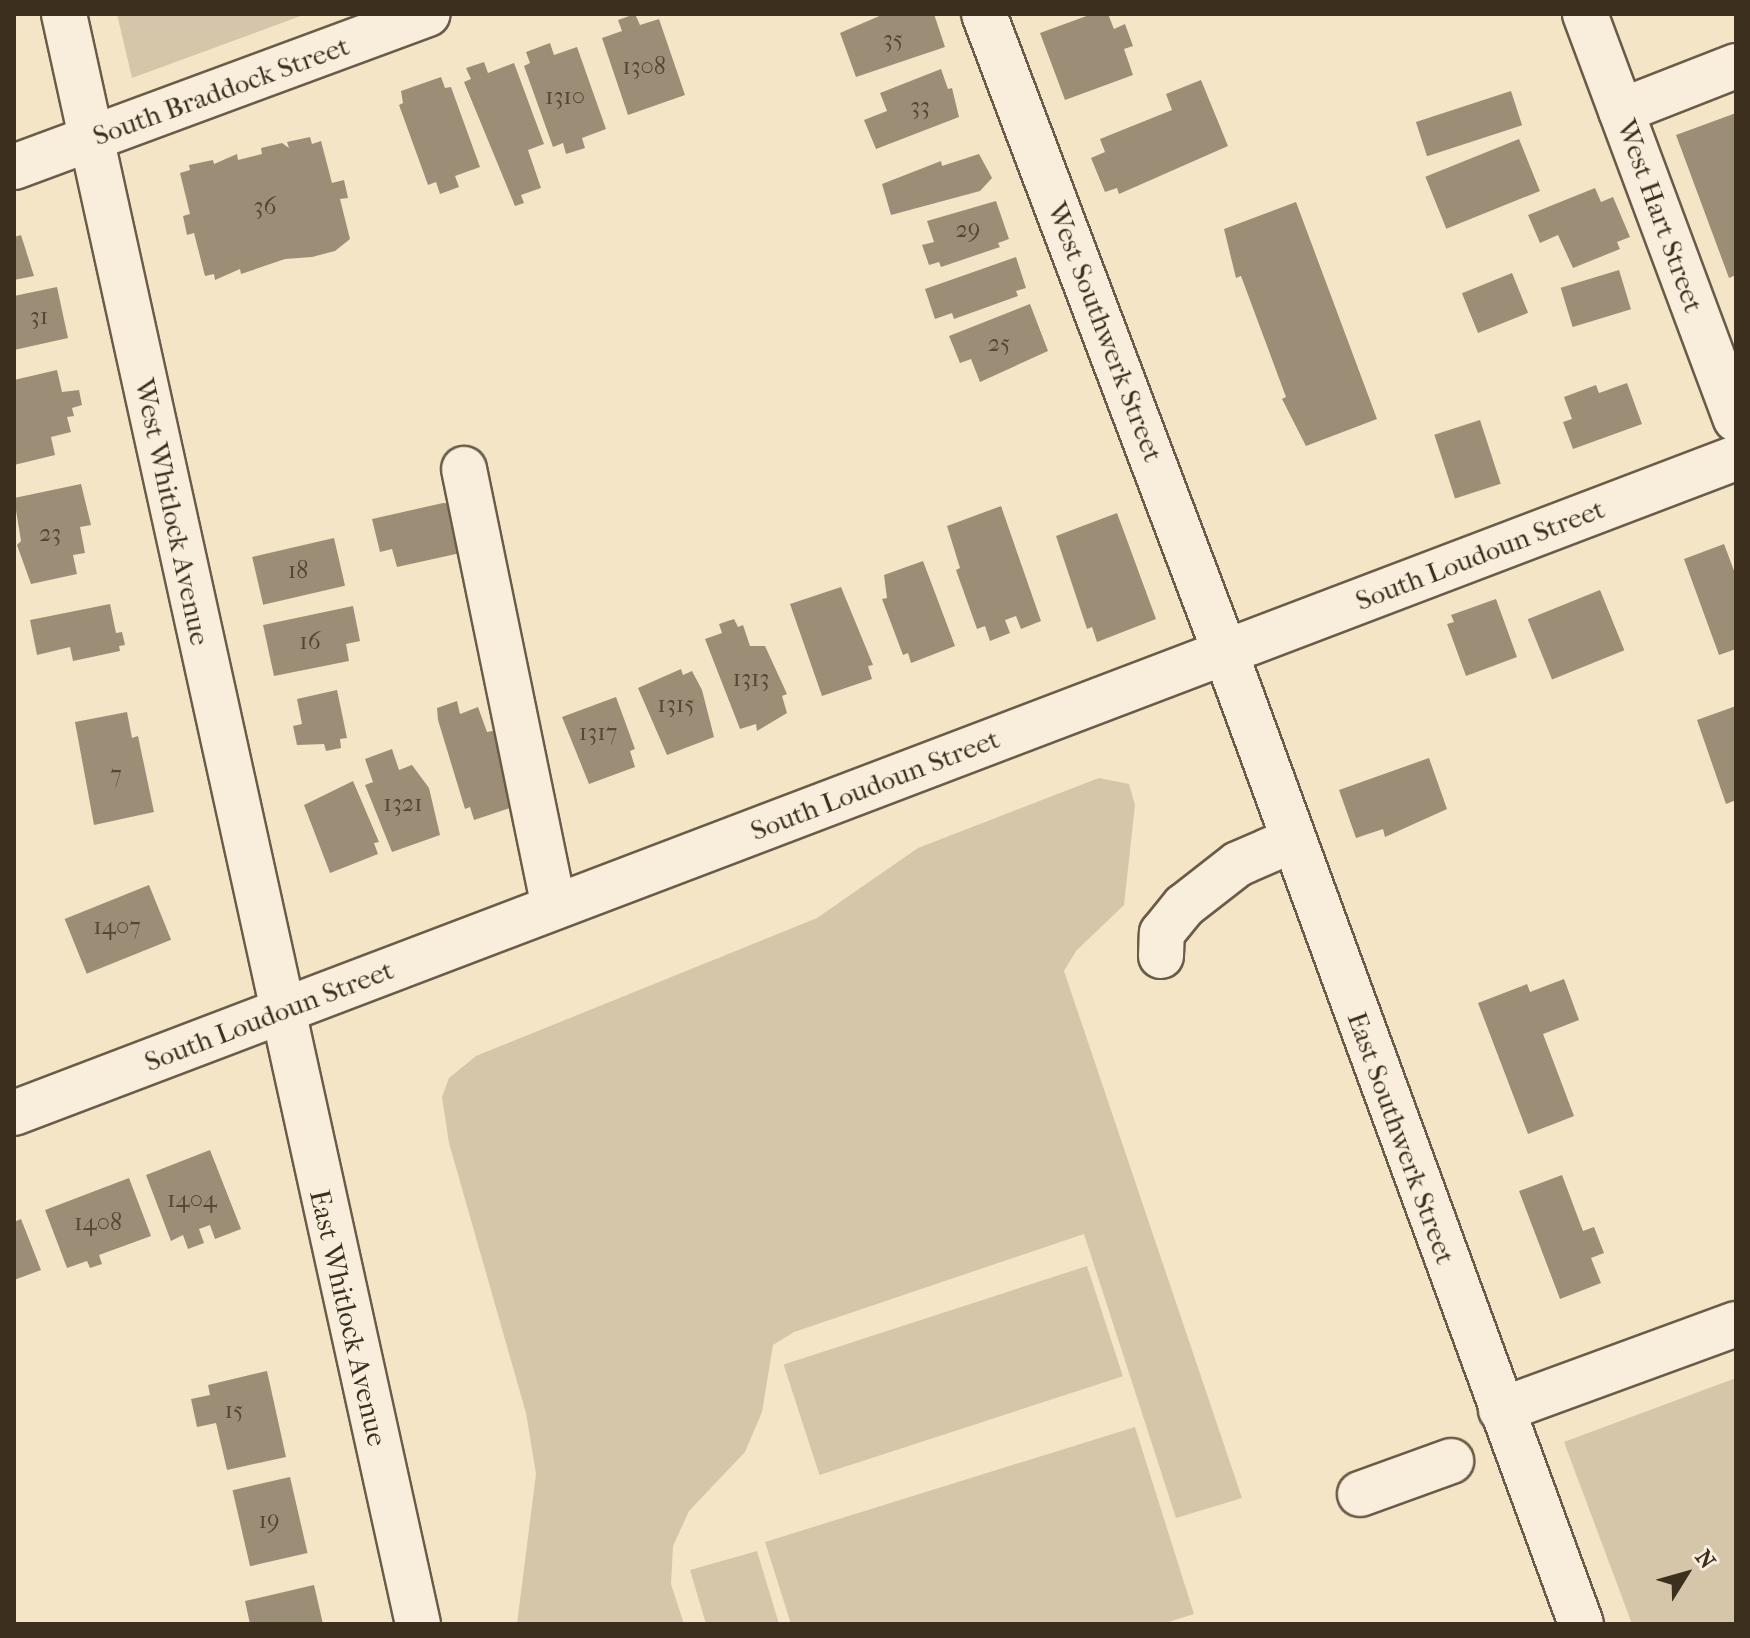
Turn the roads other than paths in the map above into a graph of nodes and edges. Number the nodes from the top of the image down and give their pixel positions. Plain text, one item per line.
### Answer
1 (64, 14) edge
2 (428, 14) edge
3 (984, 14) edge
4 (1585, 14) edge
5 (1736, 66) edge
6 (1621, 111) junction
7 (92, 139) junction
8 (14, 167) edge
9 (1736, 419) edge
10 (1736, 458) edge
11 (464, 469) dead end
12 (1224, 651) junction
13 (1293, 840) junction
14 (554, 907) junction
15 (1161, 956) dead end
16 (285, 1010) junction
17 (14, 1113) edge
18 (1736, 1324) edge
19 (1501, 1410) junction
20 (1451, 1461) dead end
21 (1360, 1494) dead end
22 (418, 1624) edge
23 (1581, 1624) edge

1 - 7 street, West Whitlock Avenue
2 - 7 street, South Braddock Street
3 - 12 street, West Southwerk Street
4 - 6 street, West Hart Street
5 - 6 street
6 - 9 street, West Hart Street
7 - 8 street, South Braddock Street
7 - 16 street, West Whitlock Avenue
10 - 12 street, South Loudoun Street
11 - 14 street
12 - 13 street, East Southwerk Street
12 - 14 street, South Loudoun Street
13 - 15 street
13 - 19 street, East Southwerk Street
14 - 16 street, South Loudoun Street
16 - 17 street, South Loudoun Street
16 - 22 street, East Whitlock Avenue
18 - 19 street
19 - 23 street, East Southwerk Street
20 - 21 street

